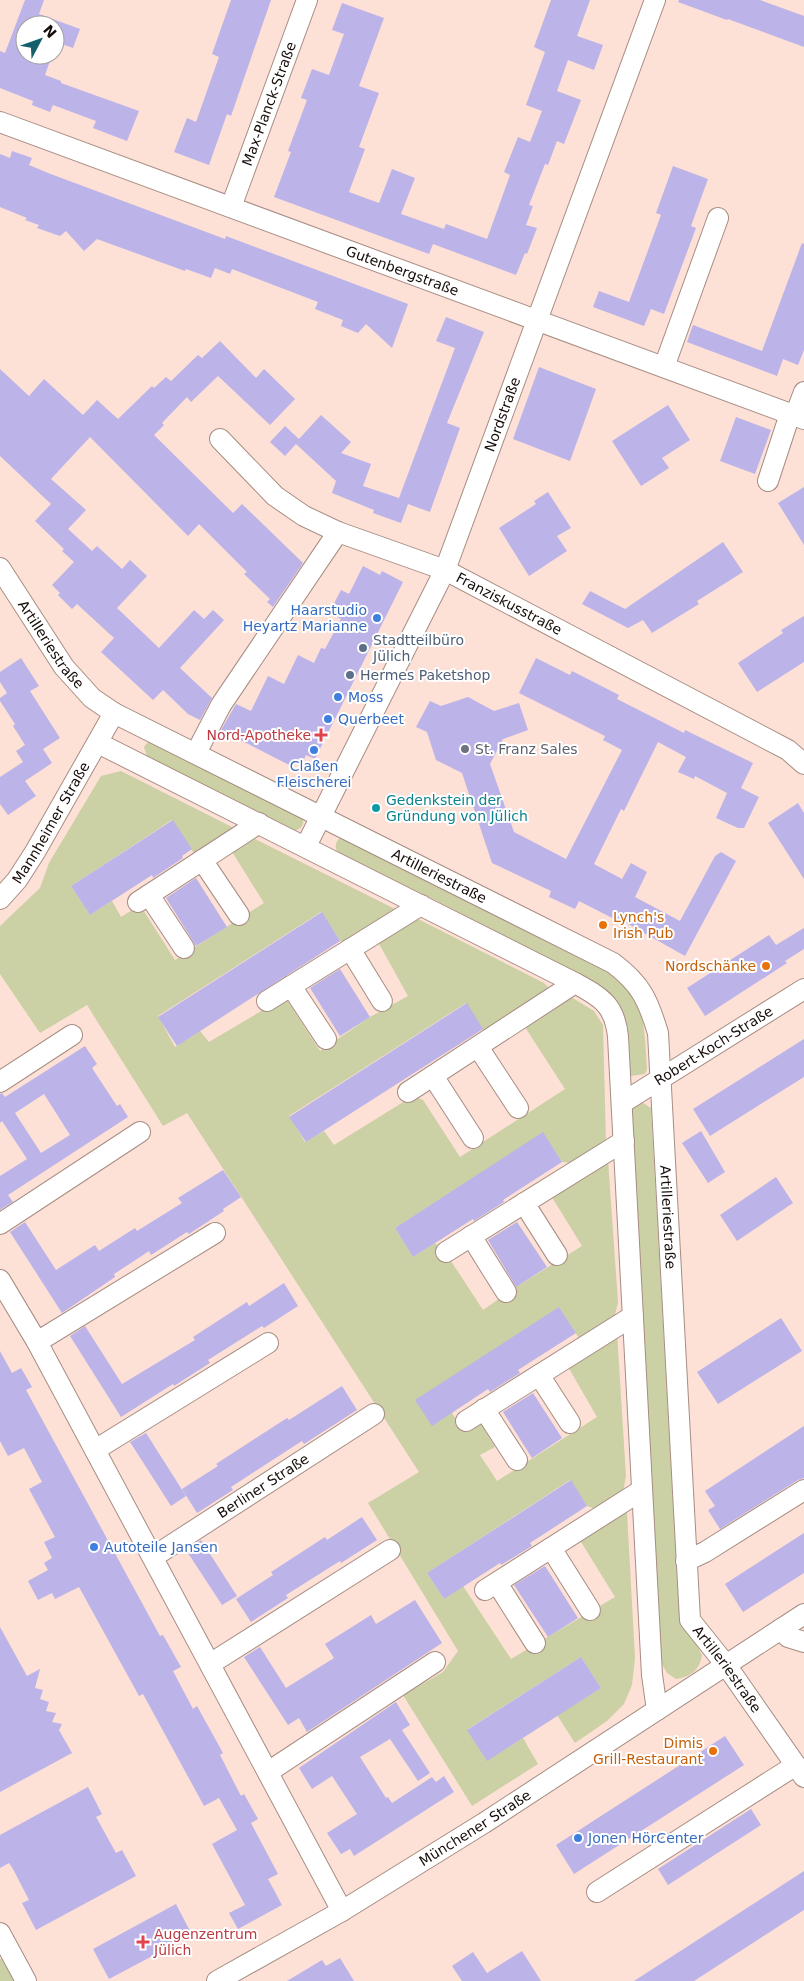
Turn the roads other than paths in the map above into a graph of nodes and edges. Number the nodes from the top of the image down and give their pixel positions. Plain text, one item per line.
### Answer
1 (308, 0) edge
2 (655, 0) edge
3 (0, 122) edge
4 (232, 207) junction
5 (718, 218) dead end
6 (538, 320) junction
7 (664, 367) junction
8 (804, 392) edge
9 (797, 417) edge
10 (220, 439) dead end
11 (768, 481) dead end
12 (338, 532) junction
13 (0, 568) edge
14 (445, 570) junction
15 (114, 713) junction
16 (98, 743) junction
17 (196, 753) junction
18 (804, 764) edge
19 (321, 816) junction
20 (259, 823) junction
21 (306, 846) junction
22 (202, 860) junction
23 (0, 899) edge
24 (421, 905) junction
25 (239, 915) dead end
26 (184, 948) dead end
27 (350, 949) junction
28 (575, 983) junction
29 (291, 986) junction
30 (804, 989) edge
31 (267, 1001) dead end
32 (382, 1001) dead end
33 (72, 1035) dead end
34 (326, 1039) dead end
35 (478, 1046) junction
36 (433, 1076) junction
37 (661, 1079) junction
38 (0, 1082) edge
39 (408, 1092) dead end
40 (622, 1103) junction
41 (518, 1108) dead end
42 (140, 1132) dead end
43 (473, 1138) dead end
44 (624, 1141) junction
45 (524, 1203) junction
46 (0, 1224) edge
47 (215, 1233) dead end
48 (471, 1236) junction
49 (446, 1252) dead end
50 (557, 1255) dead end
51 (0, 1280) edge
52 (506, 1292) dead end
53 (633, 1316) junction
54 (37, 1342) junction
55 (268, 1344) dead end
56 (539, 1375) junction
57 (484, 1409) junction
58 (374, 1414) dead end
59 (466, 1421) dead end
60 (570, 1423) dead end
61 (95, 1450) junction
62 (517, 1460) dead end
63 (642, 1490) junction
64 (804, 1490) edge
65 (552, 1548) junction
66 (390, 1550) dead end
67 (153, 1558) junction
68 (686, 1562) junction
69 (590, 1610) dead end
70 (804, 1614) edge
71 (781, 1628) junction
72 (804, 1642) edge
73 (535, 1643) dead end
74 (435, 1662) dead end
75 (210, 1664) junction
76 (726, 1665) junction
77 (657, 1710) junction
78 (800, 1771) edge
79 (268, 1772) junction
80 (597, 1892) dead end
81 (342, 1911) junction
82 (0, 1933) edge
83 (26, 1981) edge
84 (217, 1981) edge

1 - 4 street, Max-Planck-Straße
2 - 6 street, Nordstraße
3 - 4 street, Gutenbergstraße
4 - 6 street, Gutenbergstraße
5 - 7 street
6 - 7 street, Gutenbergstraße
6 - 14 street, Nordstraße
7 - 9 street, Gutenbergstraße
8 - 9 street
9 - 11 street
10 - 12 street, Franziskusstraße
12 - 14 street, Franziskusstraße
12 - 17 street
13 - 15 street, Artilleriestraße
14 - 18 street, Franziskusstraße
14 - 19 street, Nordstraße
15 - 16 street
15 - 17 street, Artilleriestraße
16 - 20 street
16 - 23 street, Mannheimer Straße
17 - 19 street, Artilleriestraße
19 - 21 street
19 - 37 street, Artilleriestraße
20 - 21 street
20 - 22 street
21 - 24 street
22 - 25 street
22 - 26 street
24 - 27 street
24 - 28 street
27 - 29 street
27 - 32 street
28 - 35 street
28 - 40 street
29 - 31 street
29 - 34 street
30 - 37 street, Robert-Koch-Straße
33 - 38 street
35 - 36 street
35 - 41 street
36 - 39 street
36 - 43 street
37 - 40 street, Robert-Koch-Straße
37 - 68 street, Artilleriestraße
40 - 44 street
42 - 46 street
44 - 45 street
44 - 53 street
45 - 48 street
45 - 50 street
47 - 54 street
48 - 49 street
48 - 52 street
51 - 54 street
53 - 56 street
53 - 63 street
54 - 61 street
55 - 61 street
56 - 57 street
56 - 60 street
57 - 59 street
57 - 62 street
58 - 67 street, Berliner Straße
61 - 67 street
63 - 65 street
63 - 77 street
64 - 68 street
65 - 69 street
65 - 73 street
66 - 75 street
67 - 75 street
68 - 76 street, Artilleriestraße
70 - 71 street, Münchener Straße
71 - 72 street
71 - 76 street, Münchener Straße
74 - 79 street
75 - 79 street
76 - 77 street, Münchener Straße
76 - 78 street, Artilleriestraße
77 - 81 street, Münchener Straße
78 - 80 street
79 - 81 street
81 - 84 street, Münchener Straße
82 - 83 street

